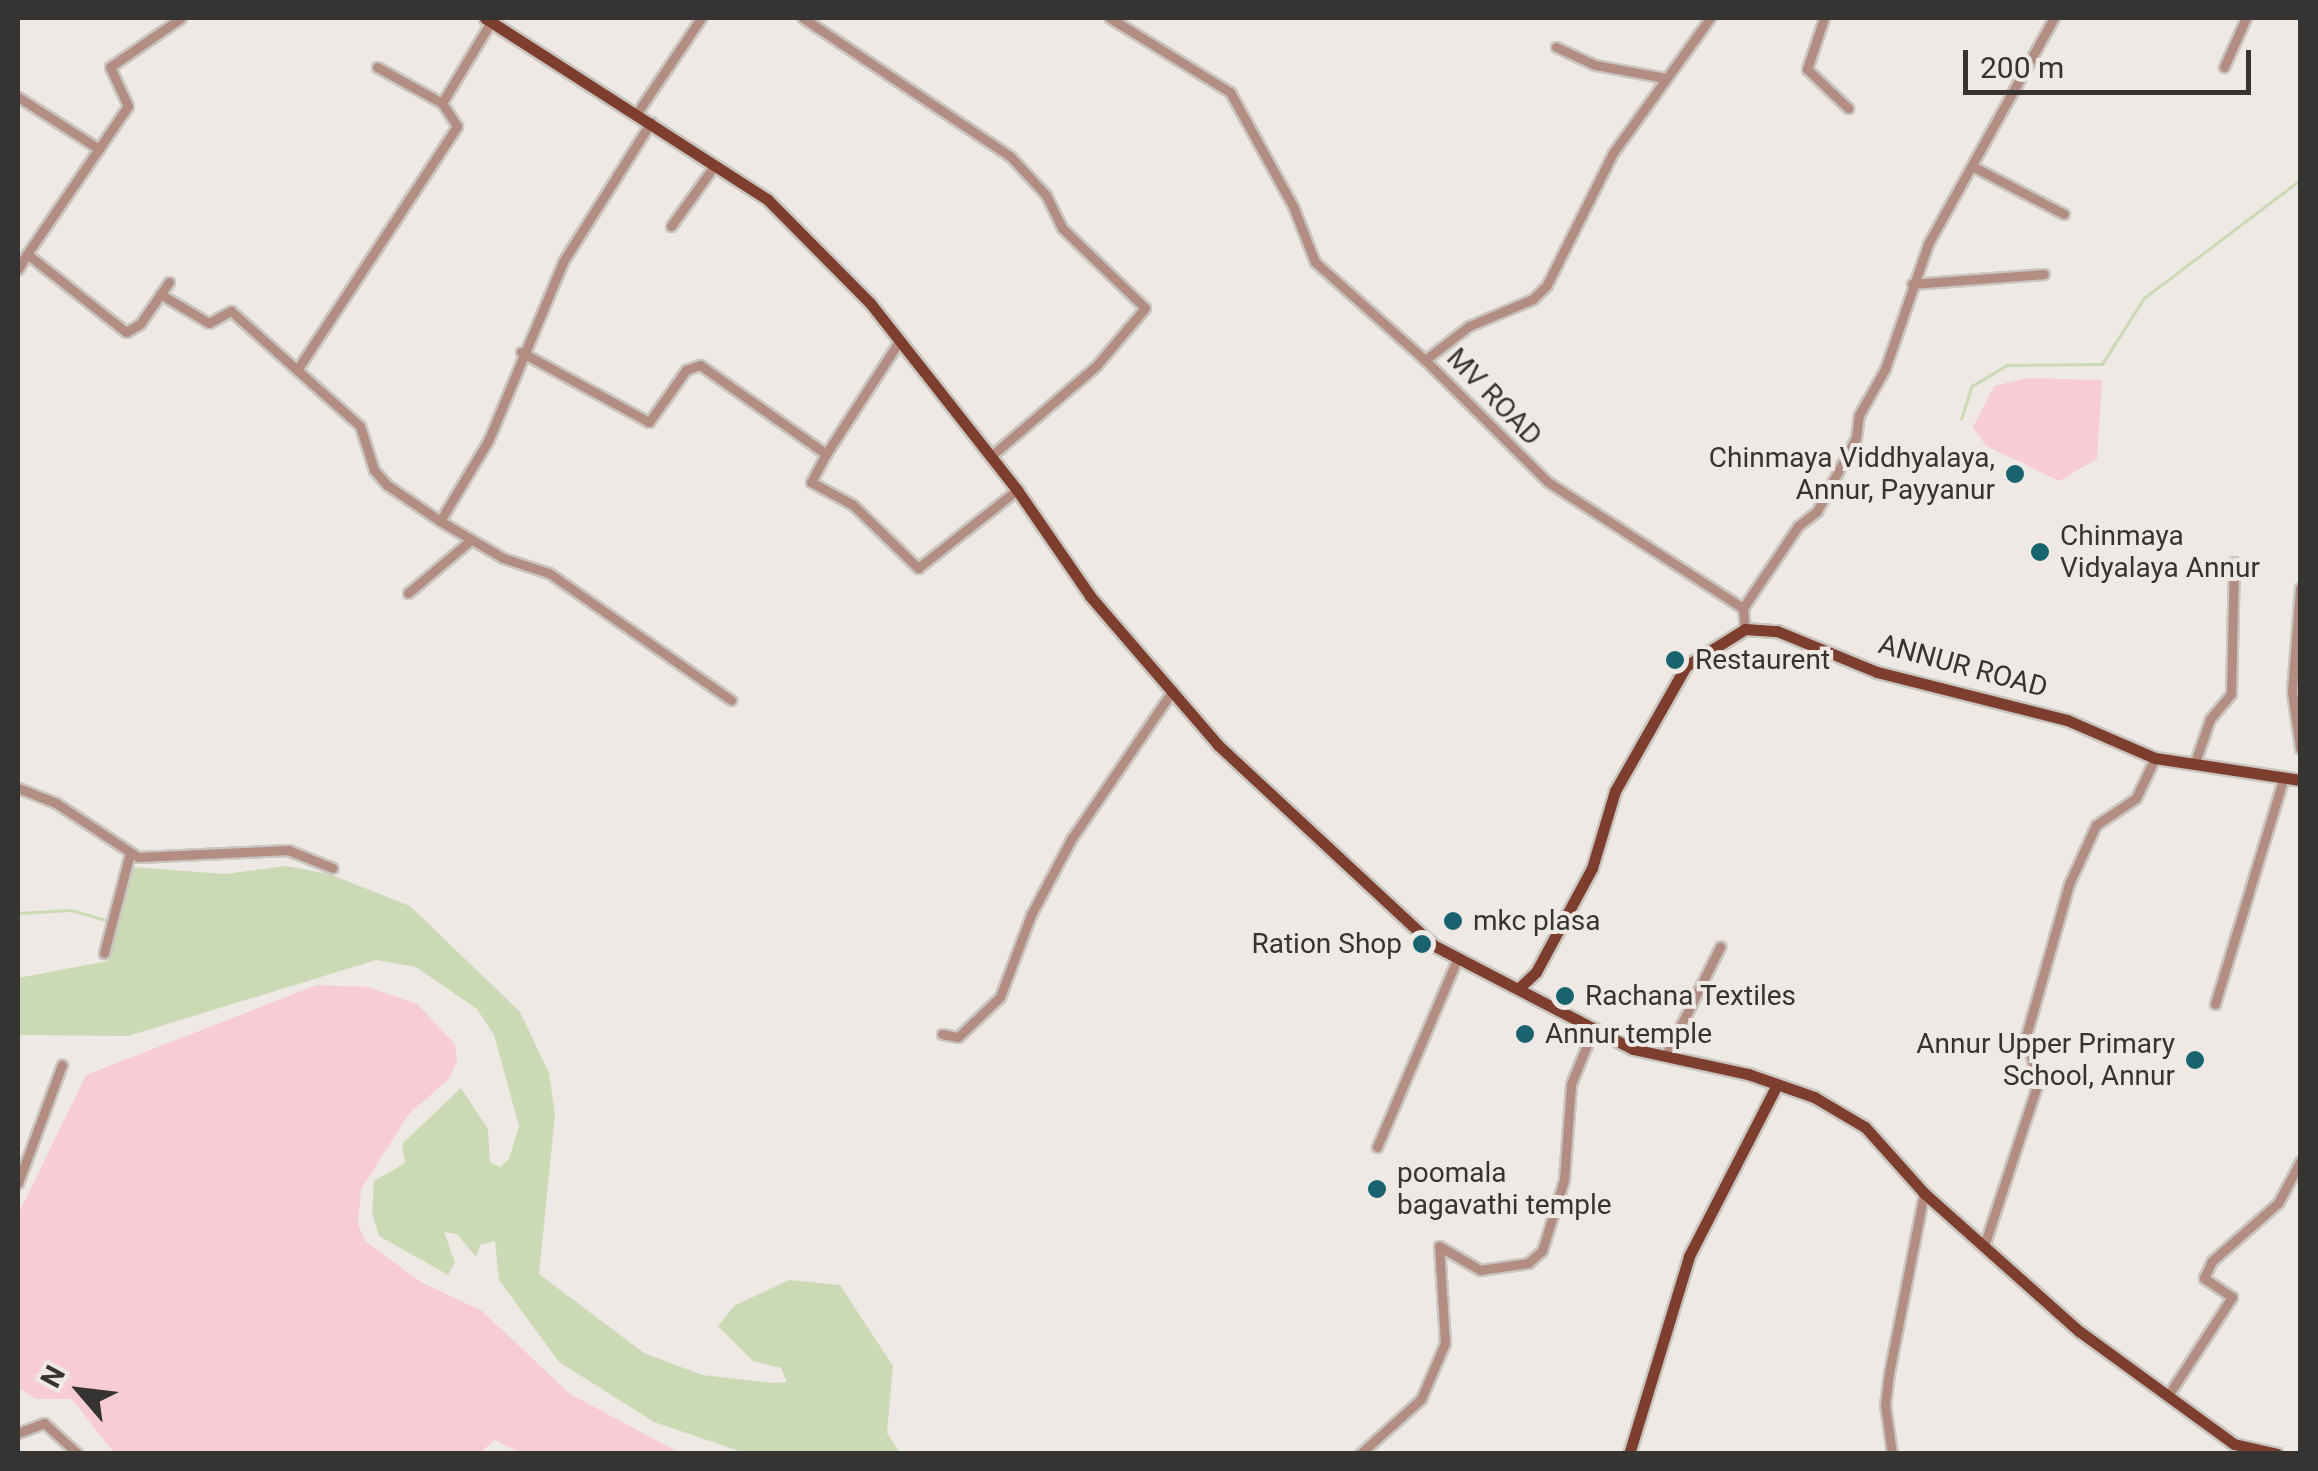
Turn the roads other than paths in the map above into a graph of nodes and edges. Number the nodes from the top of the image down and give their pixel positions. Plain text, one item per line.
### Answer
1 (182, 18) edge
2 (700, 18) edge
3 (803, 18) edge
4 (1110, 18) edge
5 (1710, 18) edge
6 (1824, 18) edge
7 (2054, 18) edge
8 (2246, 18) edge
9 (490, 19) edge
10 (1556, 47) dead end
11 (377, 67) dead end
12 (2224, 67) dead end
13 (1665, 78) junction
14 (18, 97) edge
15 (442, 103) junction
16 (1848, 108) dead end
17 (637, 112) junction
18 (651, 122) junction
19 (99, 149) junction
20 (715, 165) junction
21 (1976, 168) junction
22 (2064, 214) dead end
23 (671, 226) dead end
24 (27, 254) junction
25 (18, 269) edge
26 (2044, 274) dead end
27 (168, 282) dead end
28 (1912, 284) junction
29 (160, 294) junction
30 (900, 340) junction
31 (521, 352) junction
32 (1425, 360) junction
33 (297, 370) junction
34 (826, 454) junction
35 (991, 456) junction
36 (1016, 490) junction
37 (440, 521) junction
38 (471, 540) junction
39 (2234, 562) dead end
40 (2300, 588) edge
41 (408, 594) dead end
42 (1744, 608) junction
43 (1746, 629) junction
44 (1173, 690) junction
45 (730, 700) dead end
46 (2300, 748) edge
47 (2156, 758) junction
48 (2194, 765) junction
49 (2283, 780) junction
50 (2300, 780) edge
51 (18, 788) edge
52 (130, 853) junction
53 (333, 868) dead end
54 (1720, 947) dead end
55 (104, 953) dead end
56 (1457, 958) junction
57 (1519, 988) junction
58 (2215, 1004) dead end
59 (1594, 1028) junction
60 (942, 1034) dead end
61 (1667, 1054) junction
62 (62, 1065) dead end
63 (1777, 1085) junction
64 (1377, 1147) dead end
65 (2300, 1162) edge
66 (18, 1183) edge
67 (1924, 1194) junction
68 (1984, 1246) junction
69 (2169, 1394) junction
70 (18, 1433) edge
71 (78, 1454) edge
72 (1360, 1454) edge
73 (1629, 1454) edge
74 (1892, 1454) edge
75 (2277, 1454) edge

1 - 19 street
2 - 17 street
3 - 35 street
4 - 32 street
5 - 13 street, MV ROAD
6 - 16 street
7 - 21 street
8 - 12 street
9 - 15 street
9 - 17 main road
10 - 13 street
11 - 15 street
13 - 32 street, MV ROAD
14 - 19 street
15 - 33 street
17 - 18 main road
18 - 20 main road
18 - 31 street
19 - 24 street
20 - 23 street
20 - 30 main road
21 - 22 street
21 - 28 street
24 - 25 street
24 - 29 street
26 - 28 street
27 - 29 street
28 - 42 street
29 - 33 street
30 - 34 street
30 - 35 main road
31 - 34 street
31 - 37 street
32 - 42 street, MV ROAD
33 - 37 street
34 - 36 street
35 - 36 main road
36 - 44 main road
37 - 38 street
38 - 41 street
38 - 45 street
39 - 48 street
40 - 46 street
42 - 43 street
43 - 47 main road, ANNUR ROAD
43 - 57 main road
44 - 56 main road
44 - 60 street
47 - 48 main road, ANNUR ROAD
47 - 68 street
48 - 49 main road, ANNUR ROAD
49 - 50 main road, ANNUR ROAD
49 - 58 street
51 - 52 street
52 - 53 street
52 - 55 street
54 - 61 street
56 - 57 main road
56 - 64 street
57 - 59 main road
59 - 61 main road
59 - 72 street
61 - 63 main road
62 - 66 street
63 - 67 main road
63 - 73 main road
65 - 69 street
67 - 68 main road
67 - 74 street
68 - 69 main road
69 - 75 main road
70 - 71 street

